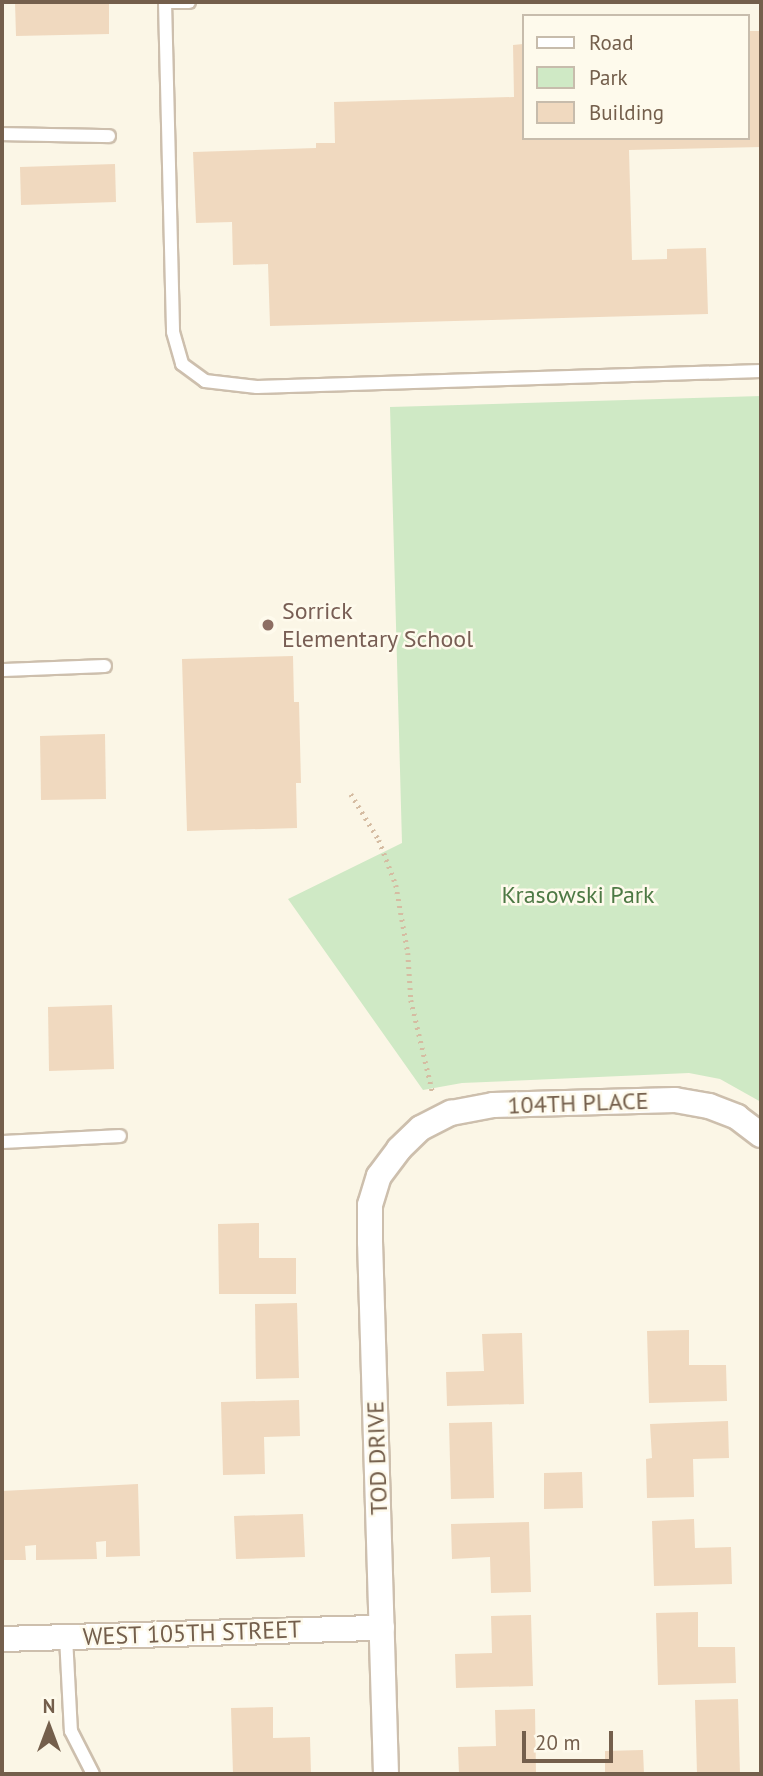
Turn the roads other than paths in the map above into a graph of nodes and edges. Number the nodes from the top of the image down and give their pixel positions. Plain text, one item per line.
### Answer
1 (165, 2) edge
2 (189, 2) edge
3 (2, 134) edge
4 (109, 136) dead end
5 (761, 371) edge
6 (104, 666) dead end
7 (2, 670) edge
8 (761, 1135) edge
9 (120, 1136) dead end
10 (2, 1142) edge
11 (399, 1149) joint
12 (382, 1628) junction
13 (66, 1637) junction
14 (2, 1639) edge
15 (93, 1774) edge
16 (386, 1774) edge

1 - 2 lane
1 - 5 lane
3 - 4 lane
6 - 7 lane
8 - 11 street, 104TH PLACE
9 - 10 lane
11 - 12 street, TOD DRIVE
12 - 13 street, WEST 105TH STREET
12 - 16 street, TOD DRIVE
13 - 14 street, WEST 105TH STREET
13 - 15 lane

